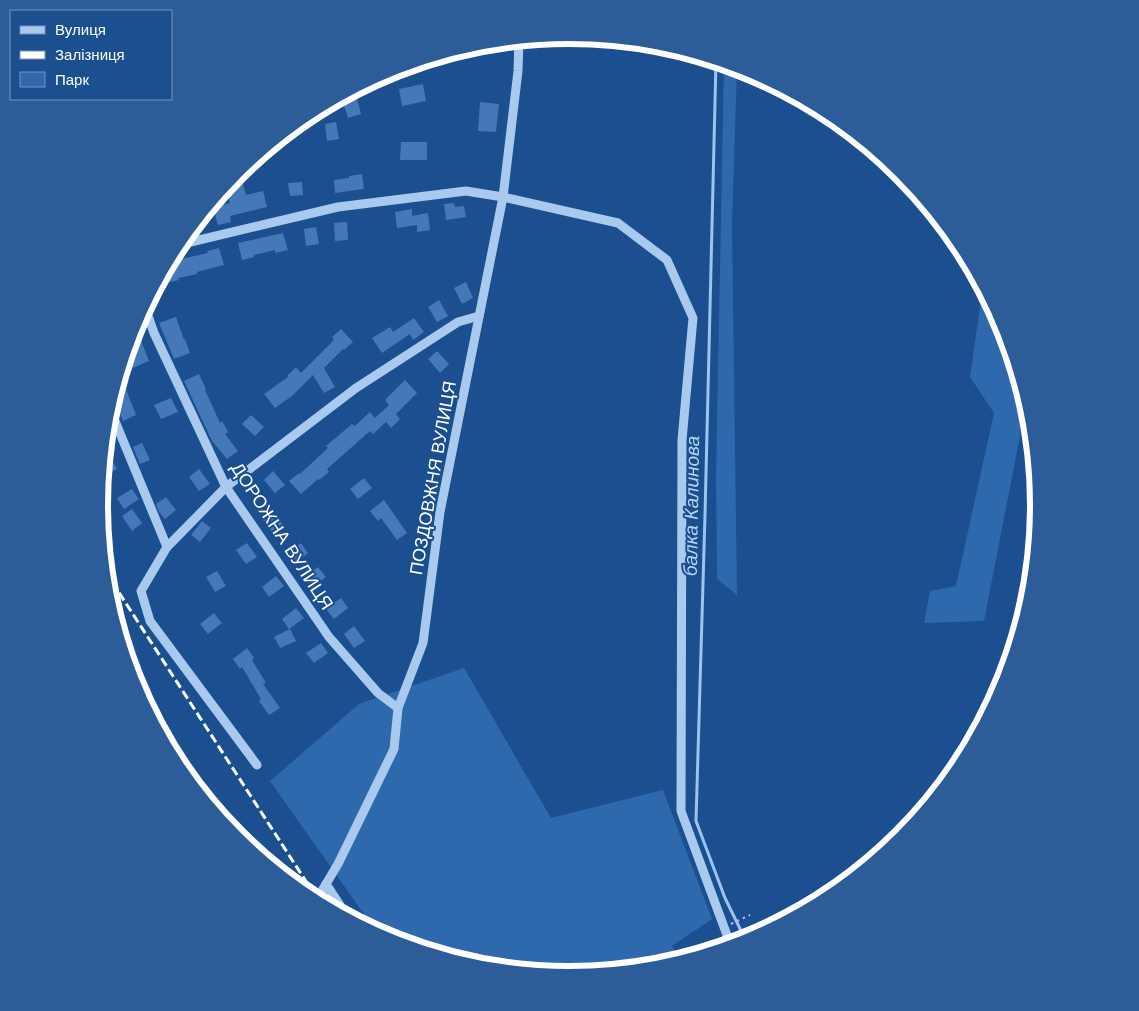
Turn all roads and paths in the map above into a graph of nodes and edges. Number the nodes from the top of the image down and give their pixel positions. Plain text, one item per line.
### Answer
1 (518, 47) edge
2 (502, 197) junction
3 (191, 242) edge
4 (479, 316) junction
5 (148, 317) edge
6 (116, 423) edge
7 (226, 487) junction
8 (167, 547) junction
9 (398, 708) junction
10 (257, 765) dead end
11 (326, 884) junction
12 (320, 893) edge
13 (340, 906) edge
14 (750, 915) dead end
15 (726, 926) dead end
16 (728, 939) edge

1 - 2 street, ПОЗДОВЖНЯ ВУЛИЦЯ
2 - 3 street
2 - 4 street, ПОЗДОВЖНЯ ВУЛИЦЯ
2 - 16 street
4 - 7 street
4 - 9 street, ПОЗДОВЖНЯ ВУЛИЦЯ
5 - 7 street, ДОРОЖНА ВУЛИЦЯ
6 - 8 street
7 - 8 street
7 - 9 street, ДОРОЖНА ВУЛИЦЯ
8 - 10 street
9 - 11 street, ПОЗДОВЖНЯ ВУЛИЦЯ
11 - 12 street, ПОЗДОВЖНЯ ВУЛИЦЯ
11 - 13 street
14 - 15 path

